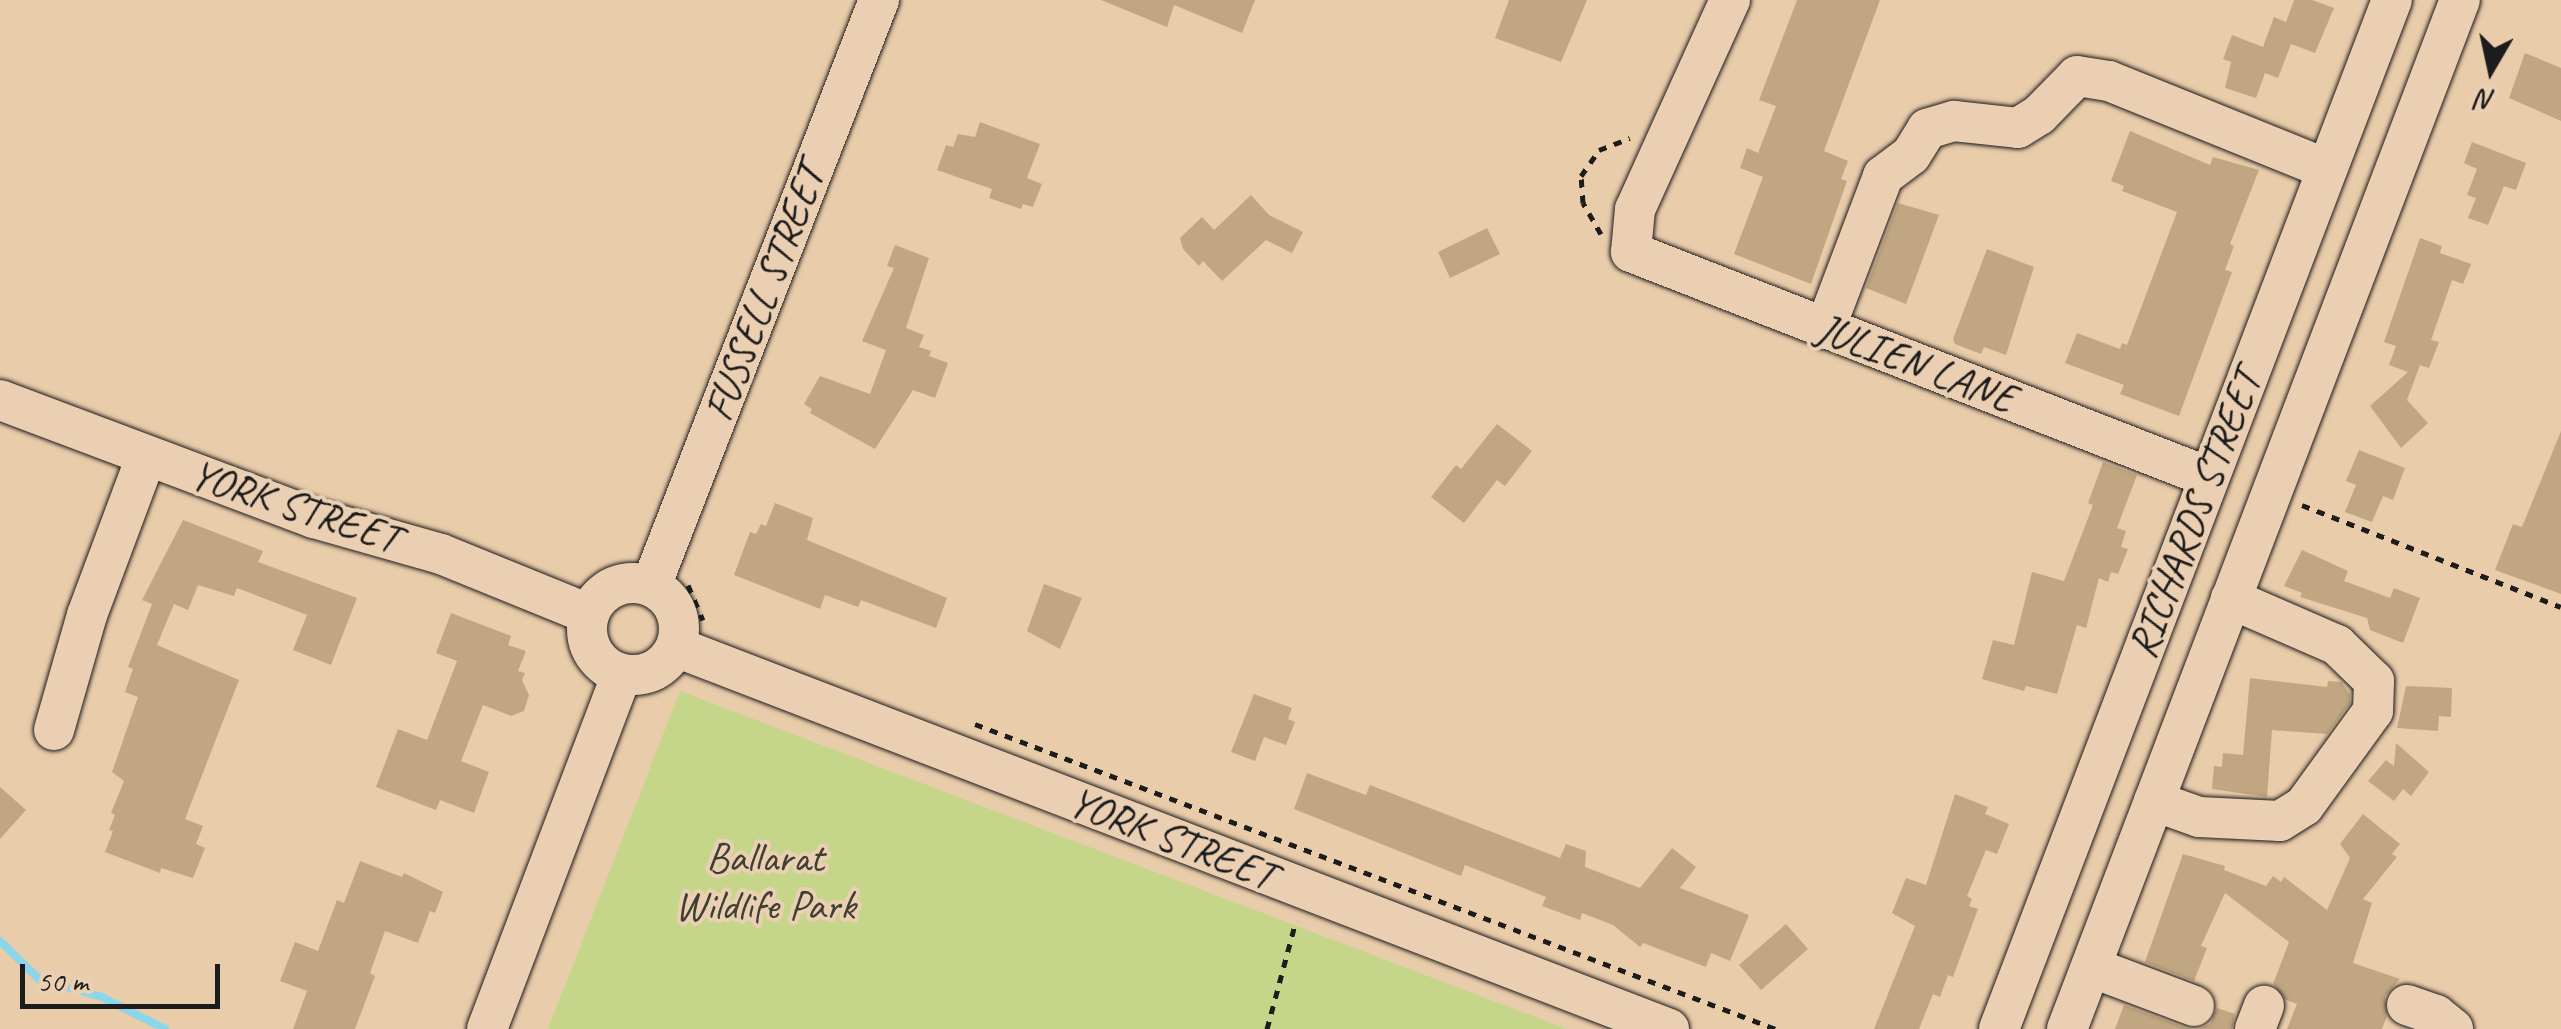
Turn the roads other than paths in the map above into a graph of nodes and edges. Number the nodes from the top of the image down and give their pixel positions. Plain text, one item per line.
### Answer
1 (879, 0) edge
2 (1730, 0) edge
3 (2392, 0) edge
4 (2460, 0) edge
5 (2327, 169) junction
6 (1824, 328) junction
7 (0, 400) edge
8 (146, 456) junction
9 (2208, 477) junction
10 (655, 577) junction
11 (2231, 599) junction
12 (589, 614) junction
13 (691, 634) junction
14 (622, 674) junction
15 (54, 730) dead end
16 (2154, 801) junction
17 (2090, 967) junction
18 (2407, 1004) dead end
19 (2194, 1006) dead end
20 (488, 1029) edge
21 (1669, 1029) edge
22 (1999, 1029) edge
23 (2067, 1029) edge
24 (2452, 1029) edge

1 - 10 street, FUSSELL STREET
2 - 6 street, JULIEN LANE
3 - 5 street, RICHARDS STREET
4 - 11 street, RICHARDS STREET
5 - 6 street
5 - 9 street, RICHARDS STREET
6 - 9 street, JULIEN LANE
7 - 8 street, YORK STREET
8 - 12 street, YORK STREET
8 - 15 street
9 - 22 street, RICHARDS STREET
10 - 12 street
10 - 13 street
11 - 16 street, RICHARDS STREET
11 - 16 street, RICHARDS STREET
12 - 14 street
13 - 14 street
13 - 21 street, YORK STREET
14 - 20 street
16 - 17 street, RICHARDS STREET
17 - 19 street
17 - 23 street, RICHARDS STREET
18 - 24 street

